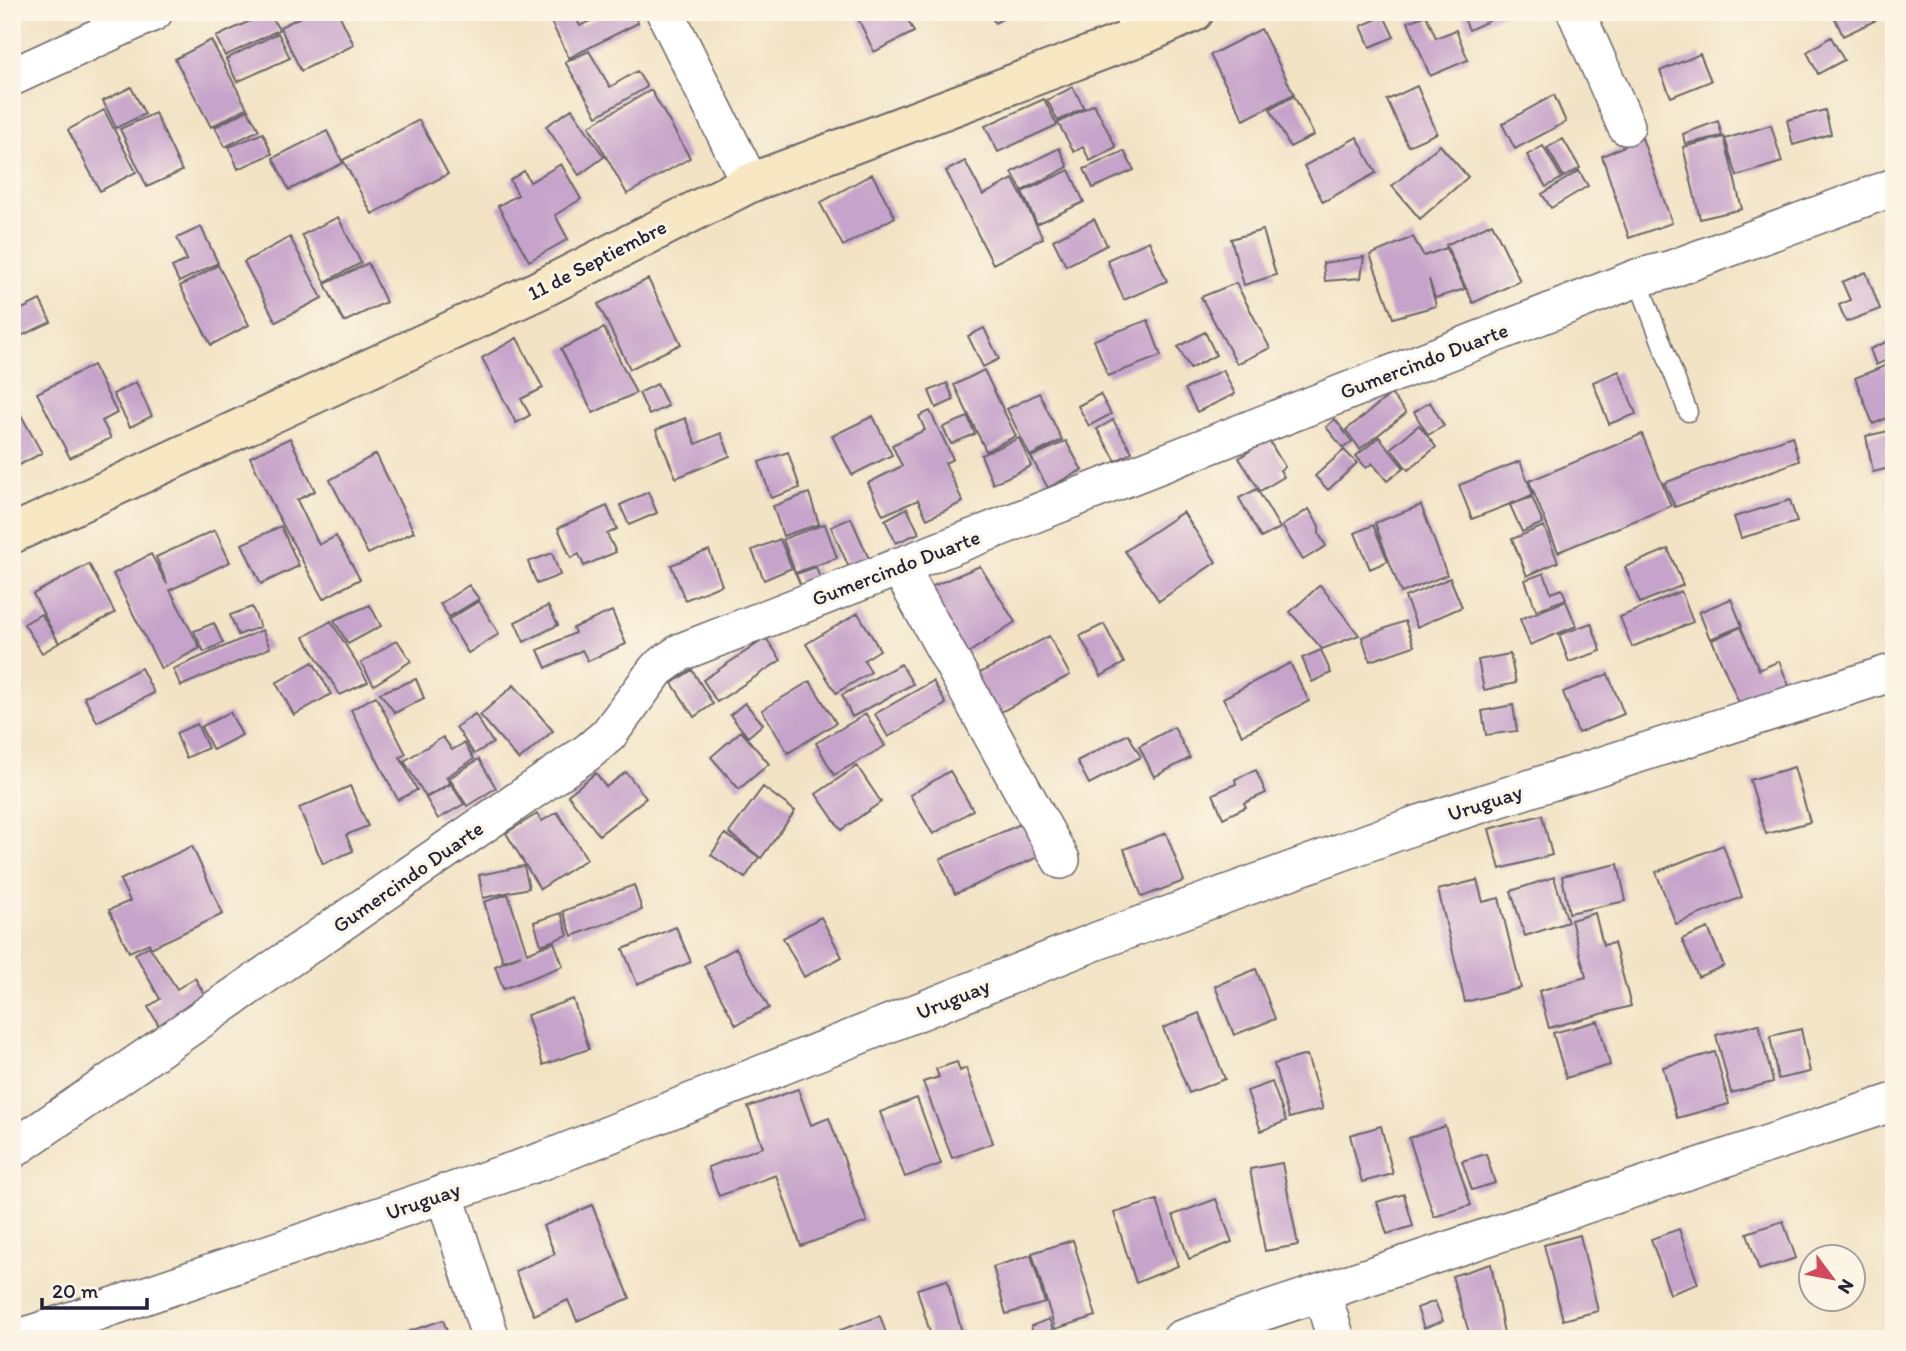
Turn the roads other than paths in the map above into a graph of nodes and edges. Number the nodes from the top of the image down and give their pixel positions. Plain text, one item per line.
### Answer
1 (154, 12) edge
2 (665, 12) edge
3 (1194, 12) edge
4 (1576, 12) edge
5 (1137, 24) edge
6 (12, 77) edge
7 (1626, 126) dead end
8 (750, 183) junction
9 (1894, 187) edge
10 (1637, 278) junction
11 (1688, 412) dead end
12 (12, 534) edge
13 (899, 566) junction
14 (1894, 672) edge
15 (1061, 860) dead end
16 (1894, 1102) edge
17 (12, 1150) edge
18 (444, 1194) junction
19 (1322, 1293) junction
20 (14, 1337) edge
21 (491, 1339) edge
22 (1181, 1339) edge
23 (1336, 1339) edge

1 - 6 street
2 - 8 street
3 - 5 main road, 11 de Septiembre
4 - 7 street
5 - 8 main road, 11 de Septiembre
8 - 12 main road, 11 de Septiembre
9 - 10 street, Gumercindo Duarte
10 - 11 lane
10 - 13 street, Gumercindo Duarte
13 - 15 street
13 - 17 street, Gumercindo Duarte
14 - 18 street, Uruguay
16 - 19 street
18 - 20 street, Uruguay
18 - 21 street
19 - 22 street
19 - 23 street

